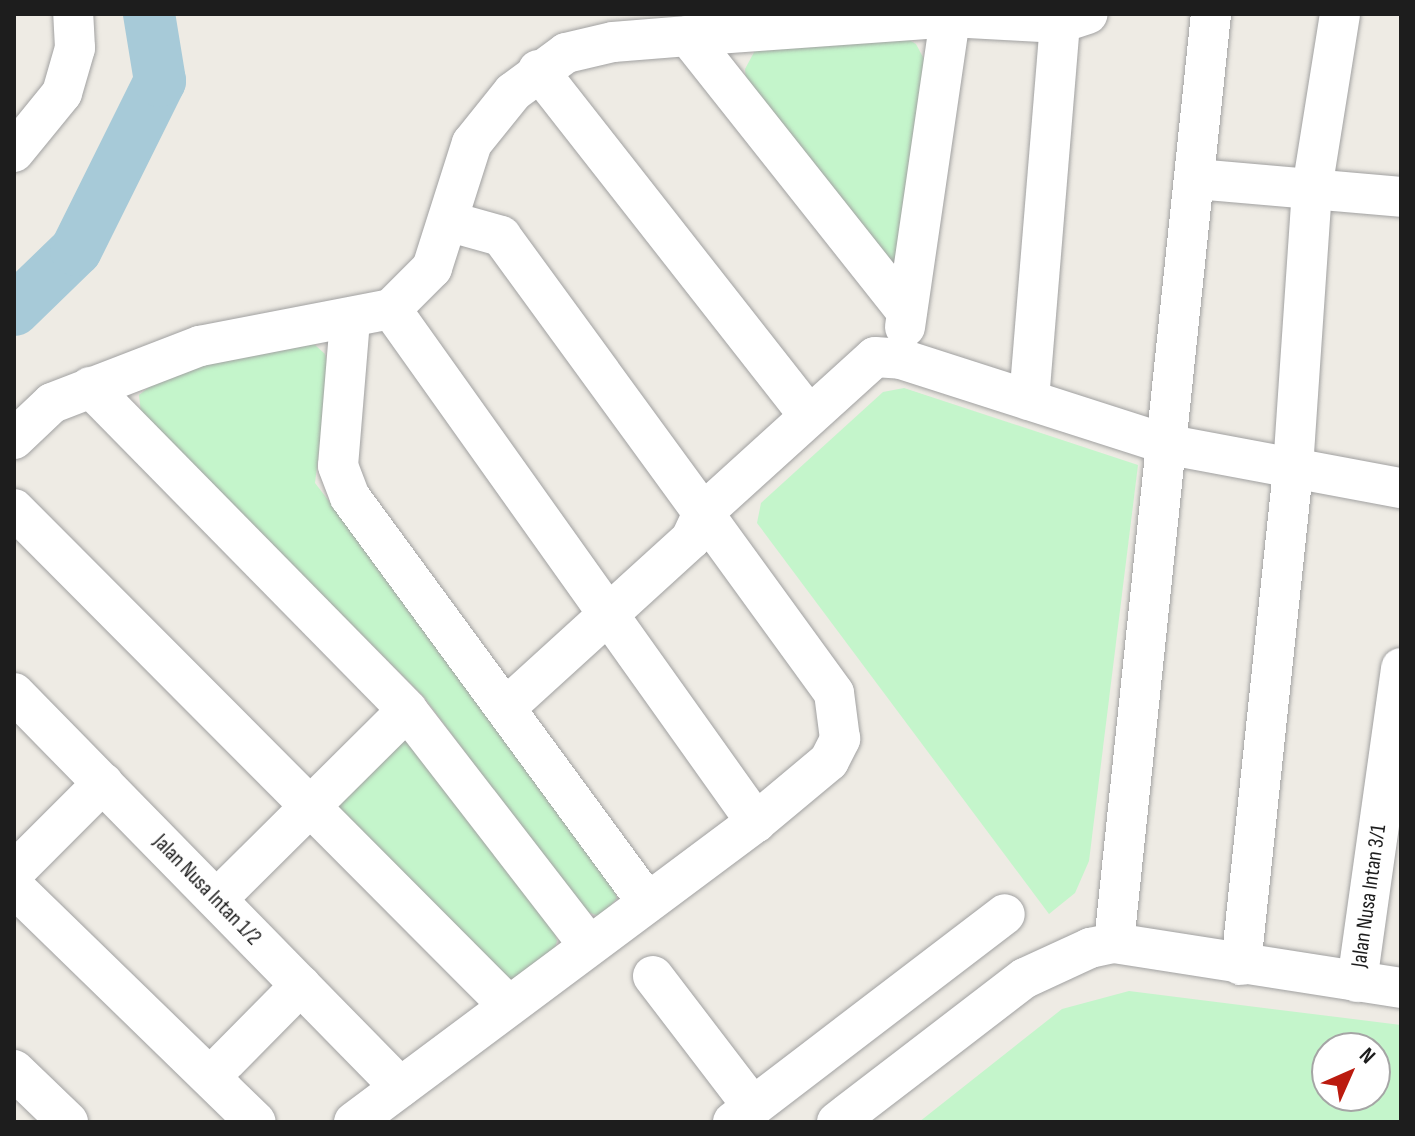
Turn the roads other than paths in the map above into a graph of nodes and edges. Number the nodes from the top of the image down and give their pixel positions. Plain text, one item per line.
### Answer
1 (73, 14) edge
2 (1211, 14) edge
3 (1340, 14) edge
4 (950, 17) junction
5 (1074, 18) edge
6 (688, 36) junction
7 (538, 70) junction
8 (14, 152) edge
9 (1196, 179) junction
10 (1312, 189) junction
11 (1401, 197) edge
12 (451, 222) junction
13 (391, 309) junction
14 (907, 312) junction
15 (350, 320) junction
16 (901, 359) junction
17 (90, 387) junction
18 (1029, 400) junction
19 (809, 415) junction
20 (14, 439) edge
21 (1165, 444) junction
22 (1293, 468) junction
23 (1401, 488) edge
24 (14, 509) edge
25 (703, 513) junction
26 (608, 615) junction
27 (1401, 668) edge
28 (14, 693) edge
29 (505, 708) junction
30 (407, 710) junction
31 (103, 783) junction
32 (311, 806) junction
33 (756, 822) junction
34 (14, 872) edge
35 (14, 887) edge
36 (217, 899) junction
37 (647, 902) junction
38 (1005, 914) dead end
39 (1114, 943) junction
40 (588, 944) junction
41 (1241, 965) junction
42 (653, 976) dead end
43 (1357, 982) junction
44 (301, 985) junction
45 (1401, 988) edge
46 (508, 1005) junction
47 (14, 1070) edge
48 (210, 1077) junction
49 (400, 1087) junction
50 (743, 1115) edge
51 (68, 1122) edge
52 (256, 1122) edge
53 (354, 1122) edge
54 (837, 1122) edge

1 - 8 street
2 - 9 street
3 - 10 street
4 - 5 street
4 - 6 street
4 - 14 street
5 - 18 street
6 - 7 street
6 - 14 street
7 - 12 street
7 - 19 street
9 - 10 street
9 - 21 street
10 - 11 street
10 - 22 street
12 - 13 street
12 - 25 street
13 - 15 street
13 - 26 street
14 - 16 street
15 - 17 street
15 - 29 street
16 - 18 street
16 - 19 street
17 - 20 street
17 - 30 street
18 - 21 street
19 - 25 street
21 - 22 street
21 - 39 street
22 - 23 street
22 - 41 street
24 - 32 street
25 - 26 street
25 - 33 street
26 - 29 street
26 - 33 street
27 - 43 street, Jalan Nusa Intan 3/1
28 - 31 street, Jalan Nusa Intan 1/2
29 - 37 street
30 - 32 street
30 - 40 street
31 - 34 street
31 - 36 street, Jalan Nusa Intan 1/2
32 - 36 street
32 - 46 street
33 - 37 street
35 - 48 street
36 - 44 street, Jalan Nusa Intan 1/2
37 - 40 street
38 - 50 street
39 - 41 street
39 - 54 street
40 - 46 street
41 - 43 street
42 - 50 street
43 - 45 street
44 - 48 street
44 - 49 street, Jalan Nusa Intan 1/2
46 - 49 street
47 - 51 street
48 - 52 street
49 - 53 street

